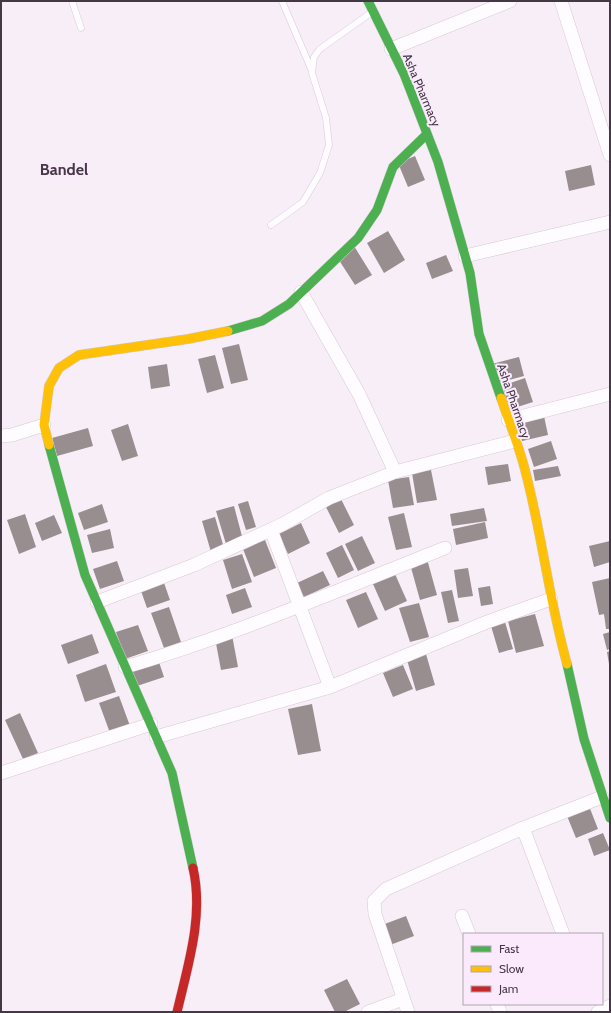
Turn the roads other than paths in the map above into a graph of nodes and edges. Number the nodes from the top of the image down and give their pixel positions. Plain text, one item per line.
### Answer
1 (72, 1) edge
2 (282, 1) edge
3 (368, 1) edge
4 (510, 1) edge
5 (561, 1) edge
6 (372, 12) junction
7 (81, 28) dead end
8 (391, 49) junction
9 (312, 73) junction
10 (427, 134) junction
11 (610, 155) edge
12 (610, 222) edge
13 (271, 225) dead end
14 (465, 256) junction
15 (301, 292) junction
16 (610, 394) edge
17 (508, 420) junction
18 (44, 425) junction
19 (1, 436) edge
20 (515, 441) junction
21 (395, 472) junction
22 (271, 530) junction
23 (445, 548) dead end
24 (551, 599) junction
25 (97, 602) junction
26 (299, 606) junction
27 (125, 667) junction
28 (330, 687) junction
29 (150, 724) junction
30 (156, 737) junction
31 (1, 773) edge
32 (604, 779) edge
33 (602, 796) junction
34 (610, 818) edge
35 (523, 828) junction
36 (462, 916) dead end
37 (469, 933) edge
38 (564, 933) edge
39 (403, 999) junction
40 (610, 1006) edge
41 (177, 1012) edge
42 (368, 1012) edge
43 (408, 1012) edge
44 (598, 1012) edge

1 - 7 lane
2 - 9 lane
3 - 6 street, Asha Pharmacy
4 - 8 street
5 - 11 street
6 - 8 street, Asha Pharmacy
6 - 9 lane
8 - 10 street, Asha Pharmacy
9 - 13 lane
10 - 14 street, Asha Pharmacy
10 - 15 street
12 - 14 street
14 - 17 street, Asha Pharmacy
15 - 18 street
15 - 21 street
16 - 17 street
17 - 20 street, Asha Pharmacy
18 - 19 street
18 - 25 street
20 - 21 street
20 - 24 street, Asha Pharmacy
21 - 22 street
22 - 25 street
22 - 26 street
23 - 26 street
24 - 28 street
24 - 32 street, Asha Pharmacy
25 - 27 street
26 - 27 street
26 - 28 street
27 - 29 street
28 - 30 street
29 - 30 street
29 - 31 street
30 - 41 street
32 - 33 street, Asha Pharmacy
33 - 34 street, Asha Pharmacy
33 - 35 street
35 - 38 street
35 - 39 street
36 - 37 street
39 - 42 street
39 - 43 street
40 - 44 street

